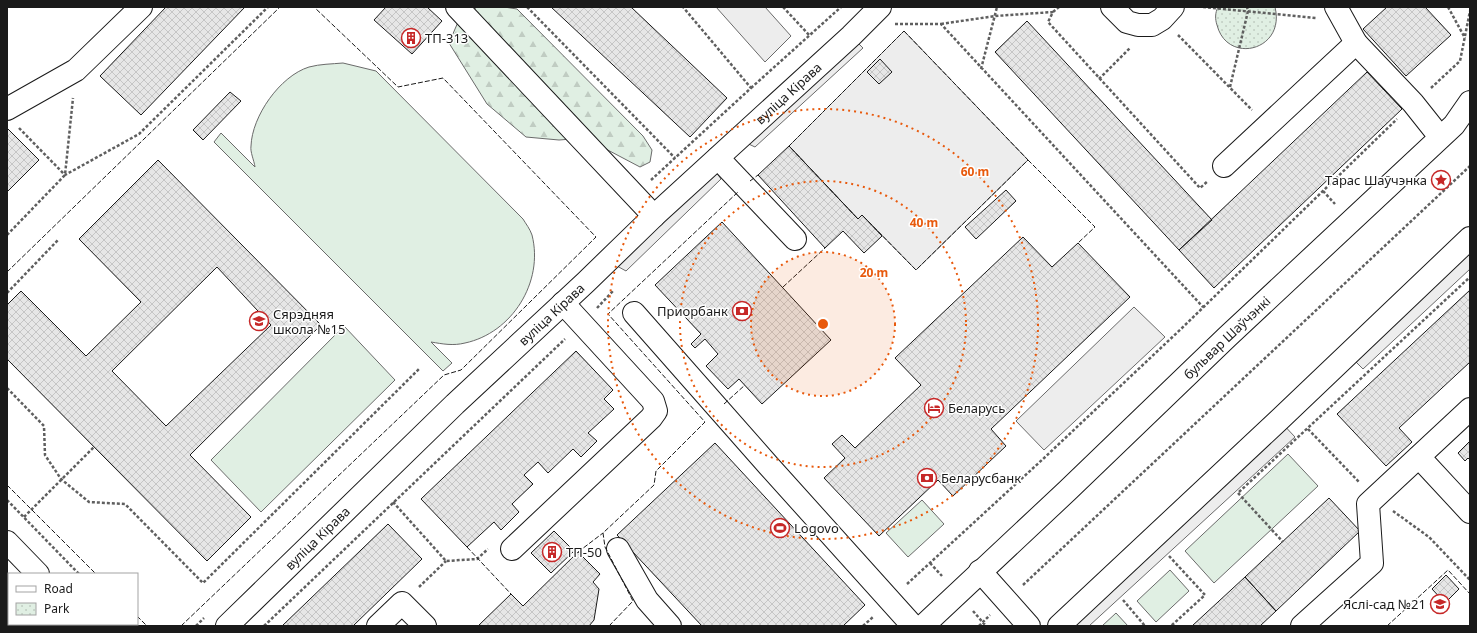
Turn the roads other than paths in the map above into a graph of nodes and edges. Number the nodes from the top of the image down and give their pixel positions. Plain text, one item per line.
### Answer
1 (141, 7) edge
2 (458, 7) edge
3 (1112, 7) edge
4 (1340, 14) edge
5 (886, 16) edge
6 (1162, 17) edge
7 (1356, 43) junction
8 (1470, 102) edge
9 (12, 117) edge
10 (1440, 137) junction
11 (718, 158) junction
12 (1224, 166) road end
13 (654, 216) junction
14 (1470, 238) edge
15 (795, 239) dead end
16 (563, 303) junction
17 (634, 313) dead end
18 (1470, 409) edge
19 (1419, 457) junction
20 (1470, 512) edge
21 (7, 542) edge
22 (503, 546) road end
23 (618, 549) dead end
24 (980, 571) junction
25 (37, 573) edge
26 (227, 626) edge
27 (378, 626) edge
28 (425, 626) edge
29 (670, 626) edge
30 (914, 626) edge
31 (923, 626) edge
32 (1029, 626) edge
33 (1059, 626) edge
34 (1302, 626) edge

1 - 9 main road
2 - 13 main road
3 - 6 main road
4 - 7 main road
5 - 11 main road, вуліца Кірава
7 - 10 main road
7 - 12 main road
8 - 10 main road, бульвар Шаўчэнкі
10 - 24 main road, бульвар Шаўчэнкі
11 - 13 main road, вуліца Кірава
11 - 15 main road
13 - 16 main road, вуліца Кірава
14 - 33 main road
16 - 22 main road
16 - 26 main road, вуліца Кірава
17 - 30 main road
18 - 19 main road
19 - 20 main road
19 - 34 main road
21 - 25 main road
23 - 29 main road
24 - 31 main road, бульвар Шаўчэнкі
24 - 32 main road
27 - 28 main road

